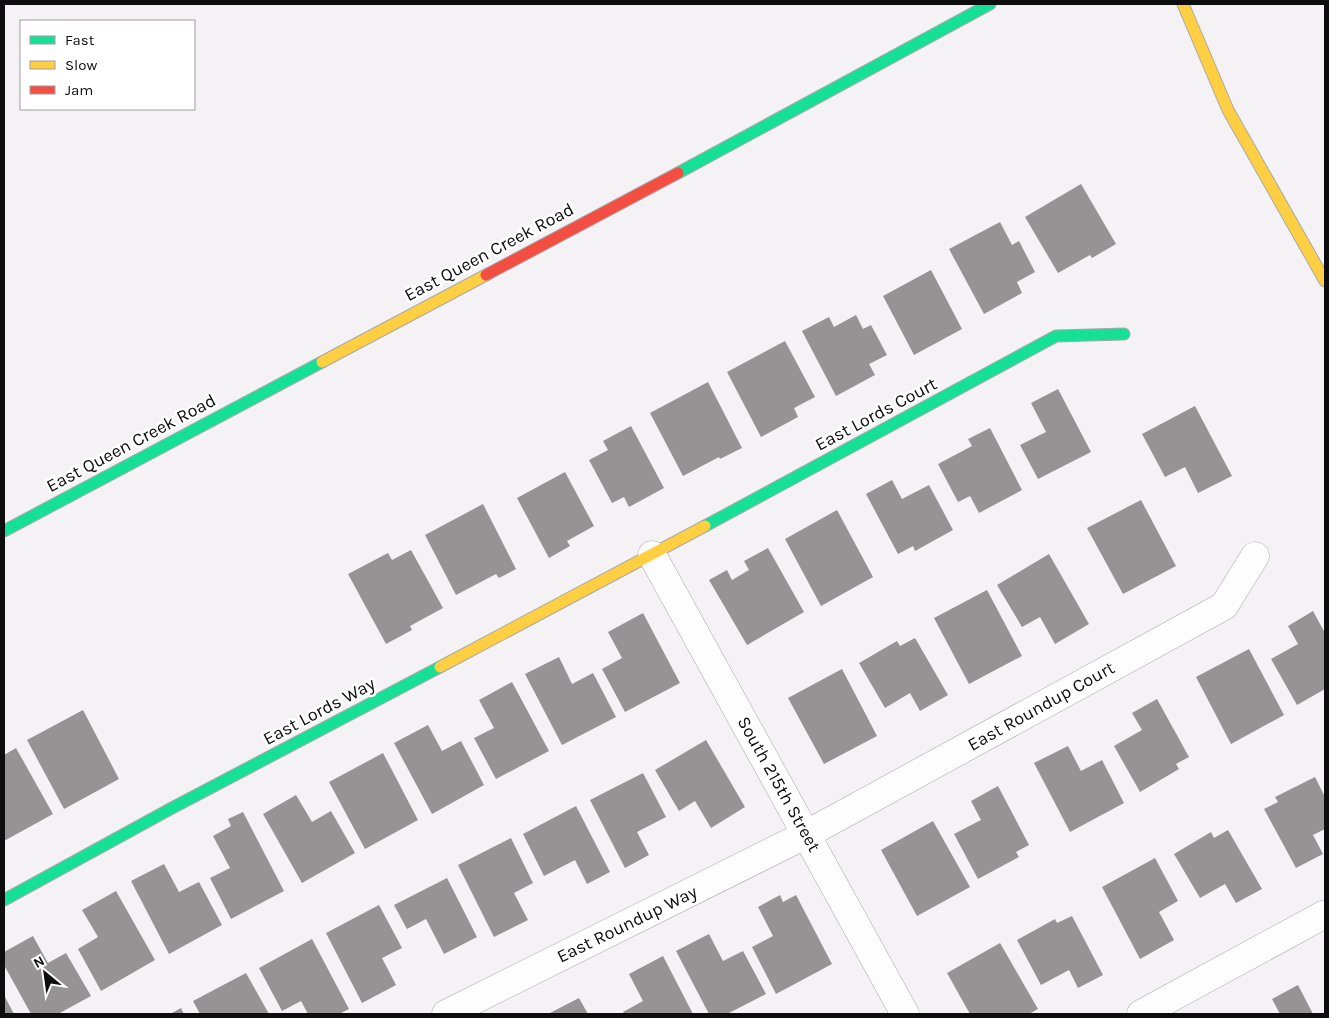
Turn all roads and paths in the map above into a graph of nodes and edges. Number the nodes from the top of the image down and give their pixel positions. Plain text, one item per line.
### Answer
1 (990, 4) edge
2 (1183, 4) edge
3 (1325, 281) edge
4 (1124, 334) dead end
5 (4, 531) edge
6 (652, 555) junction
7 (1255, 556) dead end
8 (807, 834) junction
9 (4, 900) edge
10 (1325, 914) edge
11 (446, 1014) edge
12 (906, 1014) edge
13 (1141, 1014) edge

1 - 5 street, East Queen Creek Road
2 - 3 street
4 - 6 street, East Lords Court
6 - 8 street, South 215th Street
6 - 9 street, East Lords Way
7 - 8 street, East Roundup Court
8 - 11 street, East Roundup Way
8 - 12 street, South 215th Street
10 - 13 street

